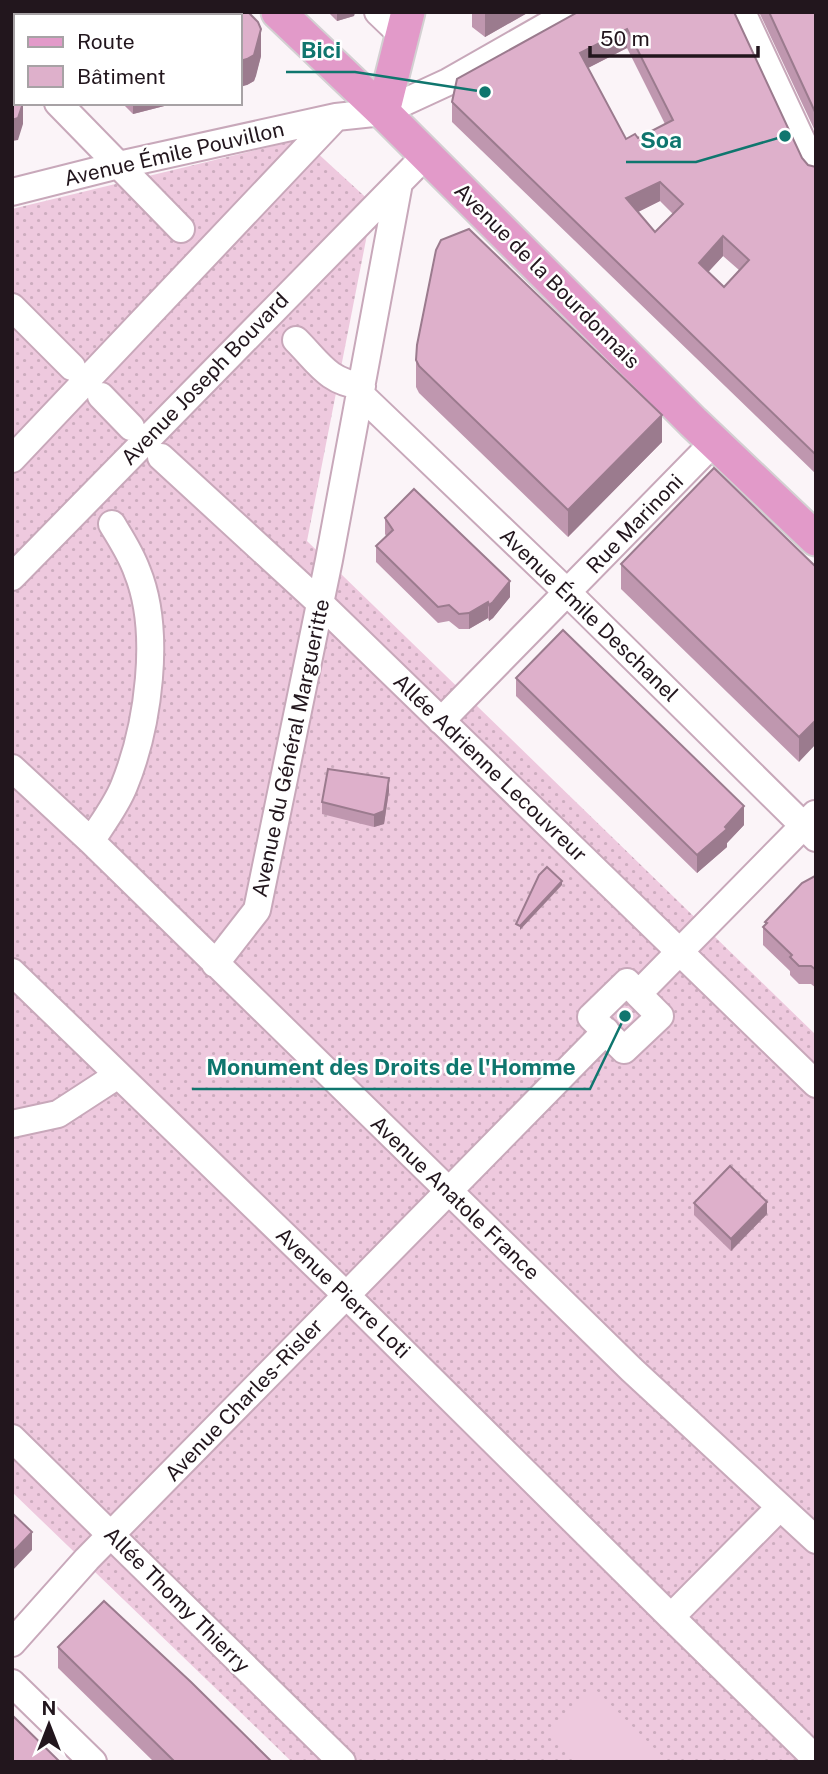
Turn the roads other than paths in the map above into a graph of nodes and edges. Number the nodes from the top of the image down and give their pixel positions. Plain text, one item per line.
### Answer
1 (278, 12) edge
2 (378, 12) edge
3 (571, 12) edge
4 (742, 12) edge
5 (405, 24) edge
6 (60, 105) edge
7 (383, 112) junction
8 (336, 117) junction
9 (426, 155) junction
10 (119, 165) junction
11 (816, 171) edge
12 (399, 183) junction
13 (12, 192) edge
14 (181, 229) dead end
15 (12, 307) edge
16 (296, 340) dead end
17 (72, 367) dead end
18 (361, 390) junction
19 (101, 396) dead end
20 (131, 427) dead end
21 (714, 442) junction
22 (161, 457) dead end
23 (12, 459) edge
24 (112, 524) dead end
25 (816, 538) edge
26 (12, 577) edge
27 (568, 593) junction
28 (320, 603) junction
29 (441, 721) junction
30 (12, 768) edge
31 (812, 826) edge
32 (91, 841) junction
33 (679, 952) junction
34 (215, 964) junction
35 (12, 972) edge
36 (638, 994) junction
37 (606, 1031) junction
38 (118, 1075) junction
39 (816, 1084) edge
40 (12, 1124) edge
41 (449, 1191) junction
42 (346, 1295) junction
43 (12, 1438) edge
44 (780, 1507) junction
45 (111, 1535) junction
46 (816, 1540) edge
47 (671, 1617) junction
48 (12, 1643) edge
49 (12, 1683) edge
50 (816, 1759) edge
51 (93, 1762) edge
52 (342, 1762) edge

1 - 7 main road, Avenue de la Bourdonnais
2 - 5 street
3 - 7 street, Avenue Émile Pouvillon
4 - 11 street
5 - 7 main road
6 - 10 street
7 - 8 street, Avenue Émile Pouvillon
7 - 9 main road, Avenue de la Bourdonnais
8 - 10 street, Avenue Émile Pouvillon
8 - 23 street
9 - 12 street, Avenue Joseph Bouvard
9 - 21 main road, Avenue de la Bourdonnais
10 - 13 street, Avenue Émile Pouvillon
10 - 14 street
12 - 18 street, Avenue du Général Margueritte
12 - 26 street, Avenue Joseph Bouvard
15 - 17 street
16 - 18 street
18 - 27 street, Avenue Émile Deschanel
18 - 28 street, Avenue du Général Margueritte
19 - 20 street
21 - 25 main road, Avenue de la Bourdonnais
21 - 27 street, Rue Marinoni
22 - 28 street, Allée Adrienne Lecouvreur
24 - 32 street
27 - 29 street, Rue Marinoni
27 - 31 street, Avenue Émile Deschanel
28 - 29 street, Allée Adrienne Lecouvreur
28 - 34 street, Avenue du Général Margueritte
29 - 33 street, Allée Adrienne Lecouvreur
30 - 32 street, Avenue Anatole France
31 - 33 street
32 - 34 street, Avenue Anatole France
33 - 36 street
33 - 39 street, Allée Adrienne Lecouvreur
34 - 41 street, Avenue Anatole France
35 - 38 street, Avenue Pierre Loti
36 - 37 street
36 - 37 street
37 - 41 street, Avenue Charles-Risler
38 - 40 street
38 - 42 street, Avenue Pierre Loti
41 - 42 street, Avenue Charles-Risler
41 - 44 street, Avenue Anatole France
42 - 45 street, Avenue Charles-Risler
42 - 47 street, Avenue Pierre Loti
43 - 45 street, Allée Thomy Thierry
44 - 46 street, Avenue Anatole France
44 - 47 street
45 - 48 street, Avenue Charles-Risler
45 - 52 street, Allée Thomy Thierry
47 - 50 street, Avenue Pierre Loti
49 - 51 street

